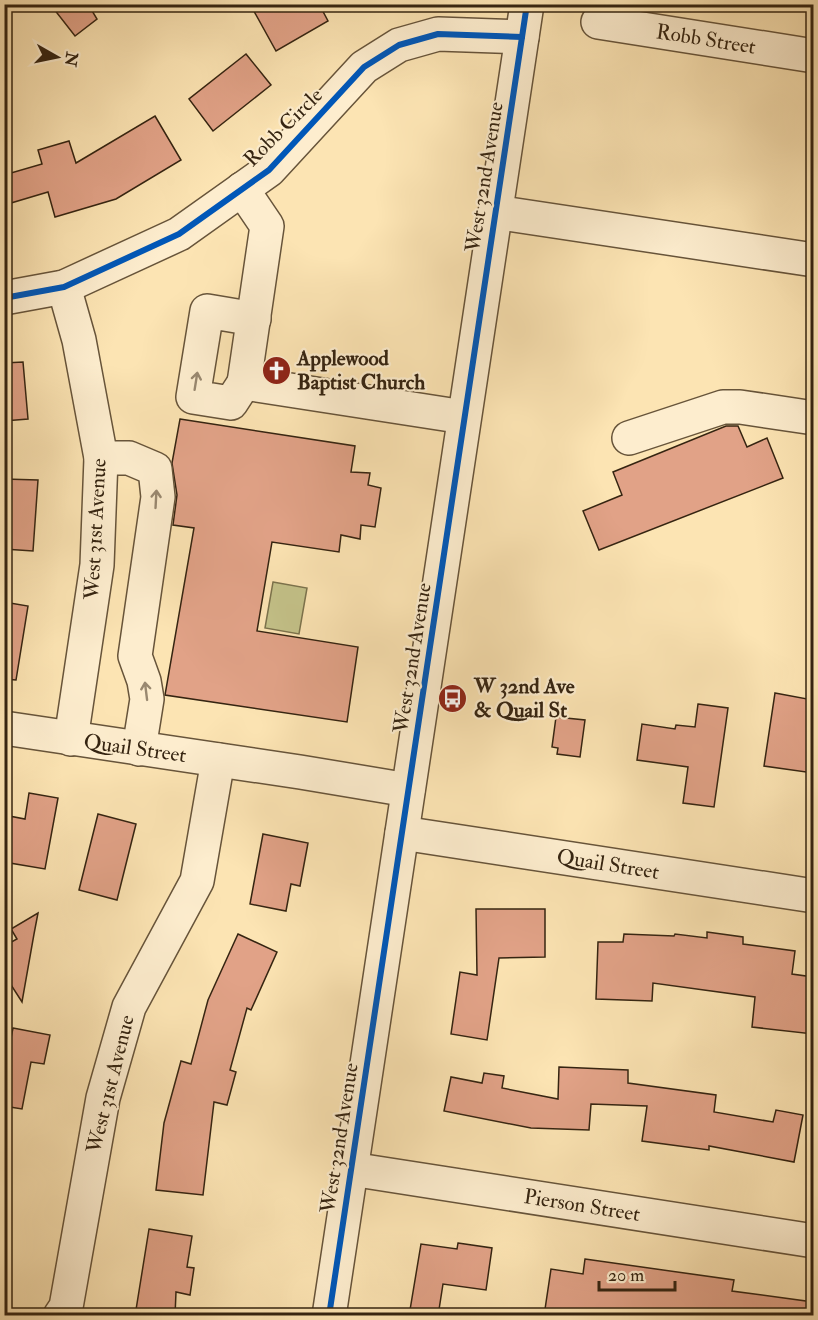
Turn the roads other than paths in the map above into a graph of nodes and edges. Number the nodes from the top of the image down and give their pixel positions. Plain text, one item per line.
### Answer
1 (527, 4) edge
2 (598, 22) dead end
3 (522, 37) junction
4 (813, 56) edge
5 (242, 189) junction
6 (495, 212) junction
7 (813, 260) edge
8 (64, 287) junction
9 (4, 298) edge
10 (254, 319) junction
11 (244, 383) junction
12 (464, 417) junction
13 (813, 418) edge
14 (629, 438) dead end
15 (101, 458) junction
16 (4, 728) edge
17 (71, 739) junction
18 (139, 749) junction
19 (218, 760) junction
20 (408, 790) junction
21 (402, 832) junction
22 (813, 896) edge
23 (351, 1169) junction
24 (813, 1241) edge
25 (60, 1316) edge
26 (329, 1316) edge

1 - 3 street, West 32nd Avenue
2 - 4 street, Robb Street
3 - 5 street, Robb Circle
3 - 6 street, West 32nd Avenue
5 - 8 street, Robb Circle
5 - 10 street
6 - 7 street
6 - 12 street, West 32nd Avenue
8 - 9 street, Robb Circle
8 - 15 street, West 31st Avenue
10 - 11 street
11 -> 10 street
11 - 12 street
12 - 20 street, West 32nd Avenue
13 - 14 street
15 - 17 street, West 31st Avenue
18 -> 15 street
16 - 17 street, Quail Street
17 - 18 street, Quail Street
18 - 19 street, Quail Street
19 - 20 street, Quail Street
19 - 25 street, West 31st Avenue
20 - 21 street, West 32nd Avenue
21 - 22 street, Quail Street
21 - 23 street, West 32nd Avenue
23 - 24 street, Pierson Street
23 - 26 street, West 32nd Avenue

